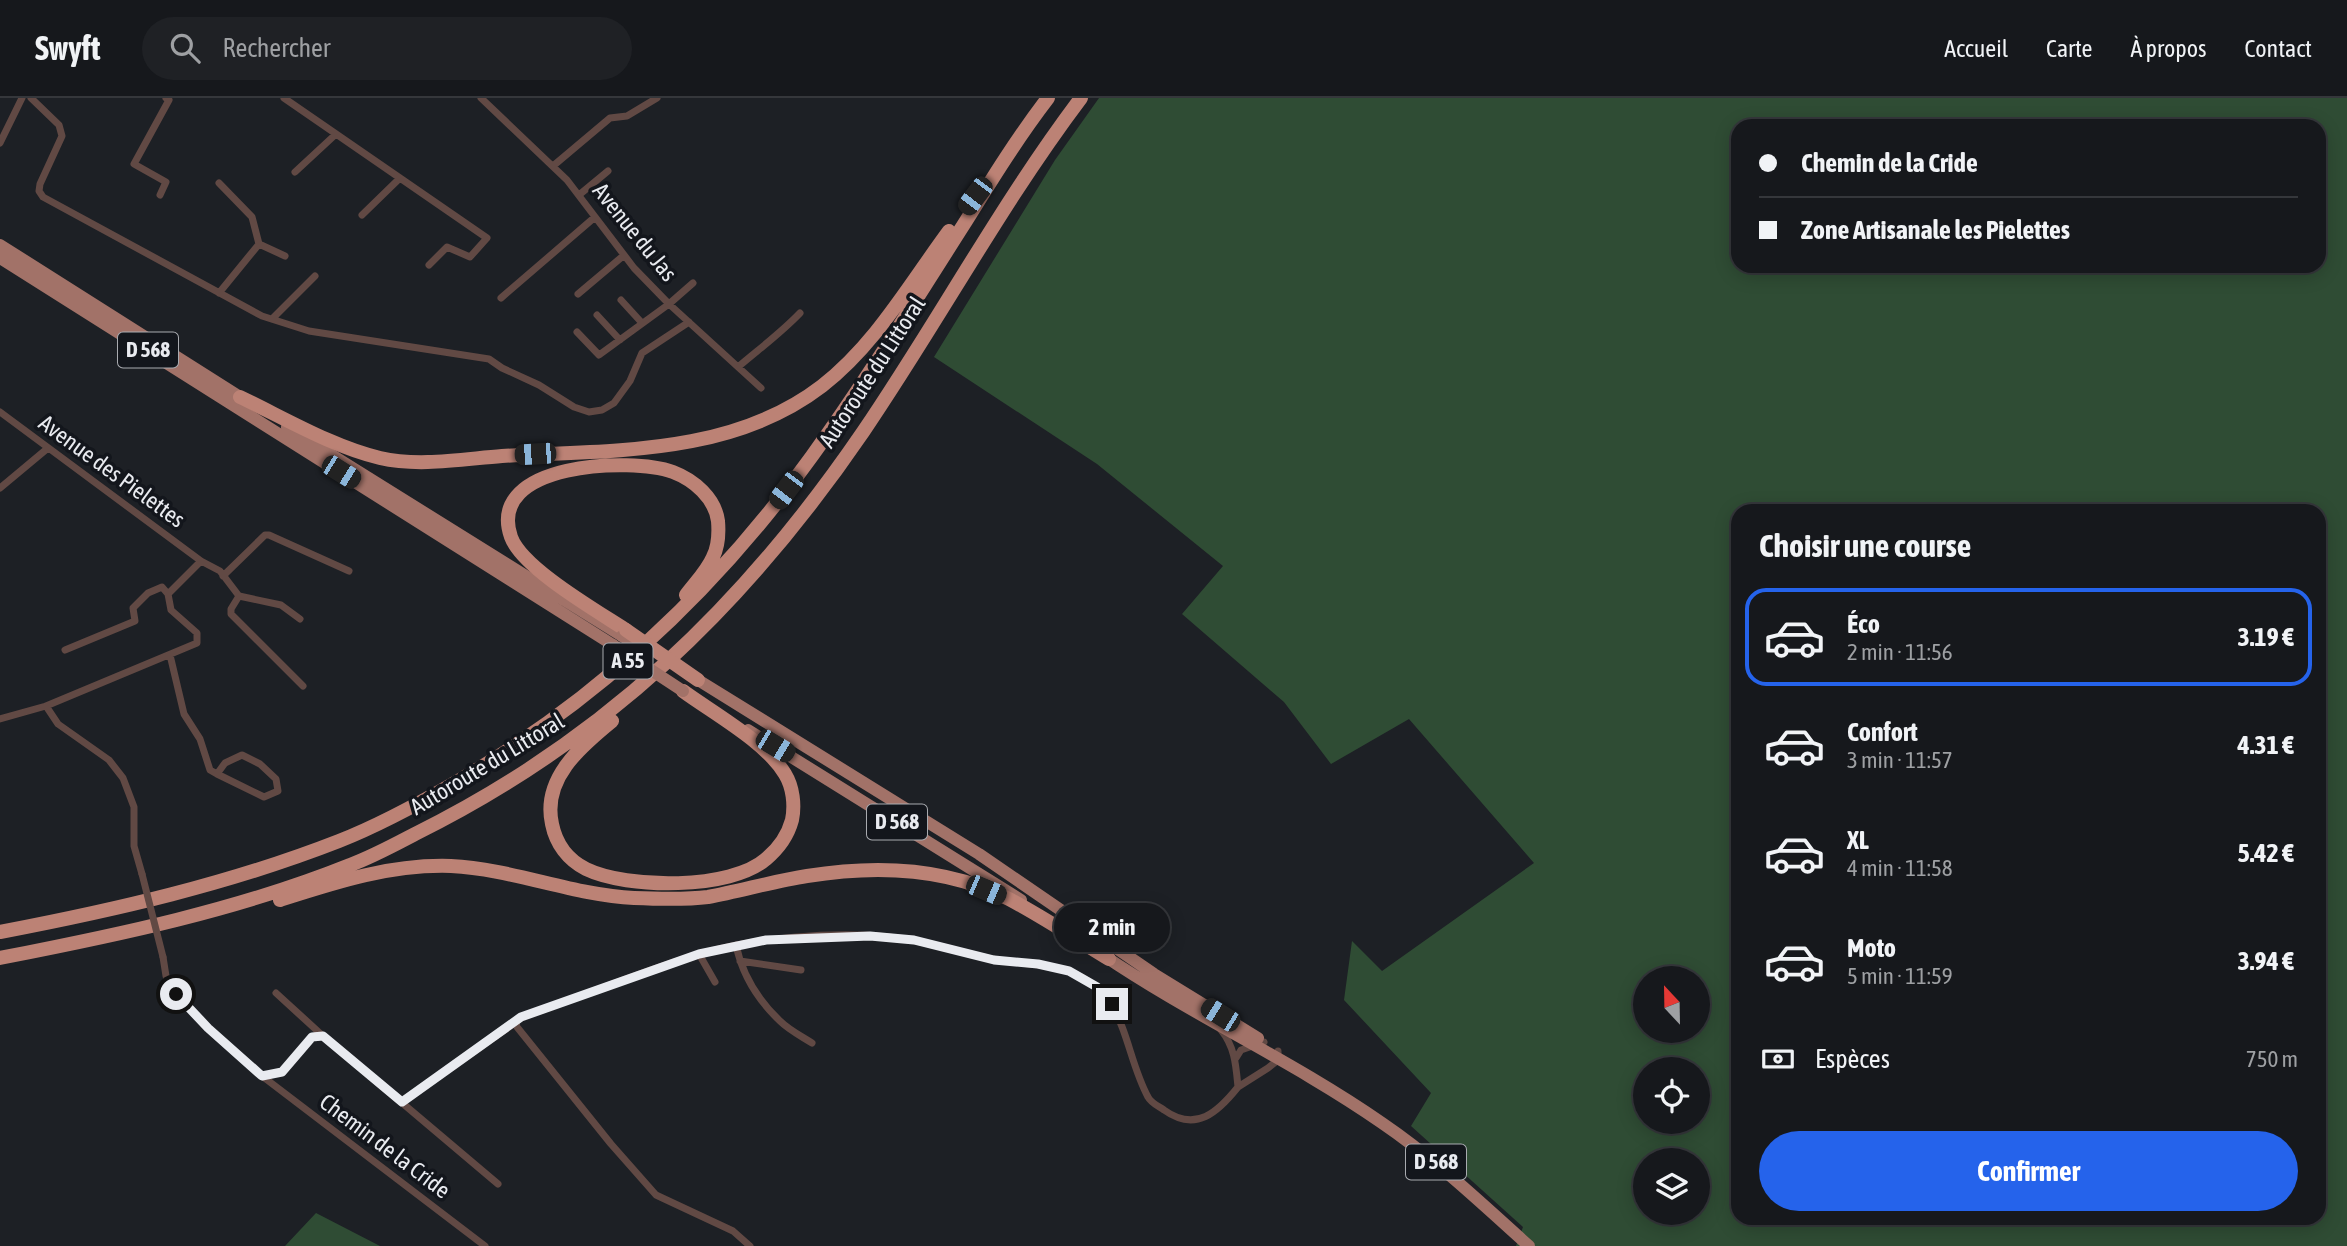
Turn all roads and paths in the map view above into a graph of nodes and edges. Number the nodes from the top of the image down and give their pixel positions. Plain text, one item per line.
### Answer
1 (22, 98) edge
2 (31, 98) edge
3 (166, 98) edge
4 (284, 98) edge
5 (657, 98) edge
6 (1081, 98) edge
7 (484, 99) edge
8 (1045, 102) edge
9 (0, 116) edge
10 (11, 121) junction
11 (336, 134) junction
12 (0, 142) edge
13 (552, 166) junction
14 (608, 171) dead end
15 (295, 172) dead end
16 (400, 178) junction
17 (219, 183) dead end
18 (160, 195) dead end
19 (579, 195) junction
20 (362, 215) dead end
21 (595, 217) junction
22 (259, 244) junction
23 (0, 245) edge
24 (285, 256) dead end
25 (623, 256) junction
26 (0, 258) edge
27 (429, 265) dead end
28 (315, 276) dead end
29 (693, 283) dead end
30 (219, 293) junction
31 (578, 294) dead end
32 (501, 298) dead end
33 (621, 300) dead end
34 (669, 304) junction
35 (800, 313) dead end
36 (597, 314) dead end
37 (272, 319) junction
38 (689, 322) junction
39 (642, 323) junction
40 (577, 332) dead end
41 (620, 340) junction
42 (738, 367) junction
43 (761, 388) dead end
44 (240, 397) junction
45 (0, 412) edge
46 (863, 432) junction
47 (48, 448) junction
48 (0, 488) edge
49 (201, 561) junction
50 (349, 571) dead end
51 (223, 576) junction
52 (168, 594) junction
53 (239, 596) junction
54 (300, 620) dead end
55 (620, 637) junction
56 (65, 650) dead end
57 (170, 655) junction
58 (702, 683) joint
59 (303, 686) dead end
60 (682, 691) junction
61 (46, 706) junction
62 (0, 719) edge
63 (217, 774) junction
64 (443, 790) junction
65 (0, 932) edge
66 (736, 945) junction
67 (699, 954) junction
68 (0, 959) edge
69 (1109, 959) junction
70 (740, 961) junction
71 (801, 970) dead end
72 (715, 982) dead end
73 (276, 993) dead end
74 (516, 1022) junction
75 (1213, 1022) junction
76 (323, 1036) junction
77 (812, 1043) dead end
78 (1258, 1043) junction
79 (1278, 1055) junction
80 (1235, 1060) junction
81 (262, 1076) junction
82 (1238, 1087) junction
83 (402, 1102) junction
84 (498, 1184) dead end
85 (485, 1246) edge
86 (750, 1246) edge
87 (1529, 1246) edge

1 - 10 street
2 - 30 street
3 - 18 street
4 - 11 street
5 - 13 street
6 - 46 highway, Autoroute du Littoral / A 55
7 - 13 street, Avenue du Jas
8 - 44 highway
8 - 64 highway, Autoroute du Littoral / A 55
9 - 10 street
10 - 12 street
11 - 15 street
11 - 16 street
13 - 19 street, Avenue du Jas
14 - 19 street
16 - 20 street
16 - 27 street
17 - 22 street
19 - 21 street, Avenue du Jas
21 - 25 street, Avenue du Jas
21 - 32 street
22 - 24 street
22 - 30 street
23 - 44 main road, D 568
25 - 31 street
25 - 34 street, Avenue du Jas
26 - 55 main road, D 568
28 - 37 street
29 - 34 street
30 - 37 street
33 - 39 street
34 - 38 street, Avenue du Jas
34 - 39 street
35 - 42 street
36 - 41 street
37 - 38 street
38 - 42 street, Avenue du Jas
39 - 41 street
40 - 41 street
42 - 43 street, Avenue du Jas
44 - 55 main road, D 568
45 - 47 street, Avenue des Pielettes
46 - 60 highway
46 - 68 highway, Autoroute du Littoral / A 55
47 - 48 street
47 - 49 street, Avenue des Pielettes
49 - 51 street, Avenue des Pielettes
49 - 52 street
50 - 51 street
51 - 53 street, Avenue des Pielettes
52 - 56 street
52 - 57 street
53 - 54 street
53 - 59 street
55 - 58 highway, bridge
55 - 60 main road, D 568, bridge
55 - 64 highway
57 - 61 street
57 - 63 street
58 - 78 main road, D 568
60 - 69 main road, D 568
61 - 62 street
61 - 81 street, Chemin de la Cride, bridge
63 - 63 street
64 - 65 highway, Autoroute du Littoral / A 55
66 - 67 street
66 - 70 street
66 - 82 street
67 - 72 street
67 - 74 street
68 - 69 highway
69 - 75 main road, D 568
70 - 71 street
70 - 77 street
73 - 76 street, Chemin de la Cride
74 - 83 street
74 - 86 street
75 - 78 main road, D 568
75 - 80 street
76 - 81 street
76 - 83 street, Chemin de la Cride
78 - 79 main road, D 568
78 - 80 street
79 - 82 street
79 - 87 main road, D 568
80 - 82 street
81 - 85 street, Chemin de la Cride
83 - 84 street, Chemin de la Cride

